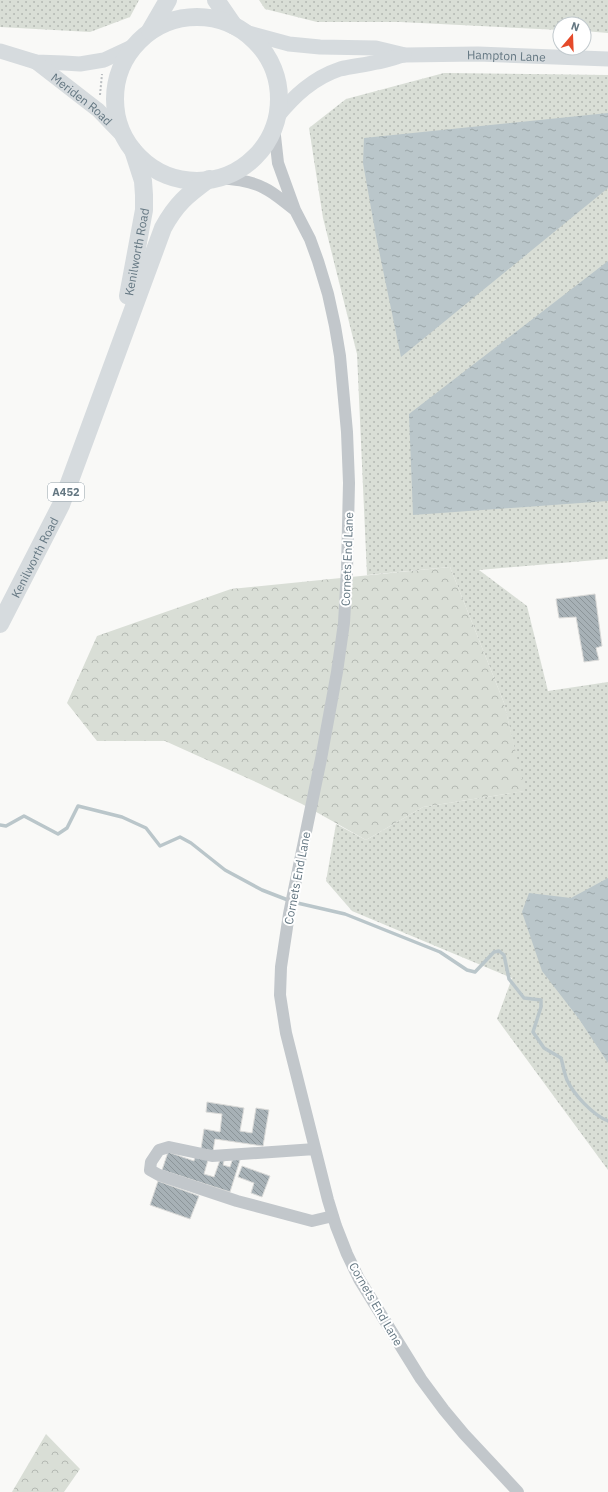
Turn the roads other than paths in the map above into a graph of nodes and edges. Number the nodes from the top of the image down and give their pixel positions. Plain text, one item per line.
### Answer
1 (168, 0) edge
2 (216, 0) edge
3 (240, 29) junction
4 (150, 32) junction
5 (134, 46) junction
6 (0, 51) edge
7 (405, 55) junction
8 (608, 59) edge
9 (36, 62) junction
10 (276, 122) junction
11 (130, 144) junction
12 (212, 178) junction
13 (295, 210) junction
14 (117, 354) junction
15 (0, 624) edge
16 (315, 1150) junction
17 (333, 1216) junction
18 (518, 1492) edge

1 - 4 highway
2 - 3 highway
3 - 4 highway
3 - 7 main road, Hampton Lane
3 - 10 highway
4 - 5 highway, Kenilworth Road
5 - 9 main road, Meriden Road
5 - 11 highway, Kenilworth Road
6 - 9 main road, Meriden Road
7 - 8 main road, Hampton Lane
7 - 10 main road, Hampton Lane
9 - 11 main road, Meriden Road
10 - 12 highway
10 - 13 street, Cornets End Lane
11 - 12 highway
11 - 14 highway, Kenilworth Road / A452
12 - 13 street, Cornets End Lane
12 - 14 highway, Kenilworth Road / A452
13 - 16 street, Cornets End Lane
14 - 15 highway, Kenilworth Road / A452
16 - 17 street, Cornets End Lane
16 - 17 street
17 - 18 street, Cornets End Lane

